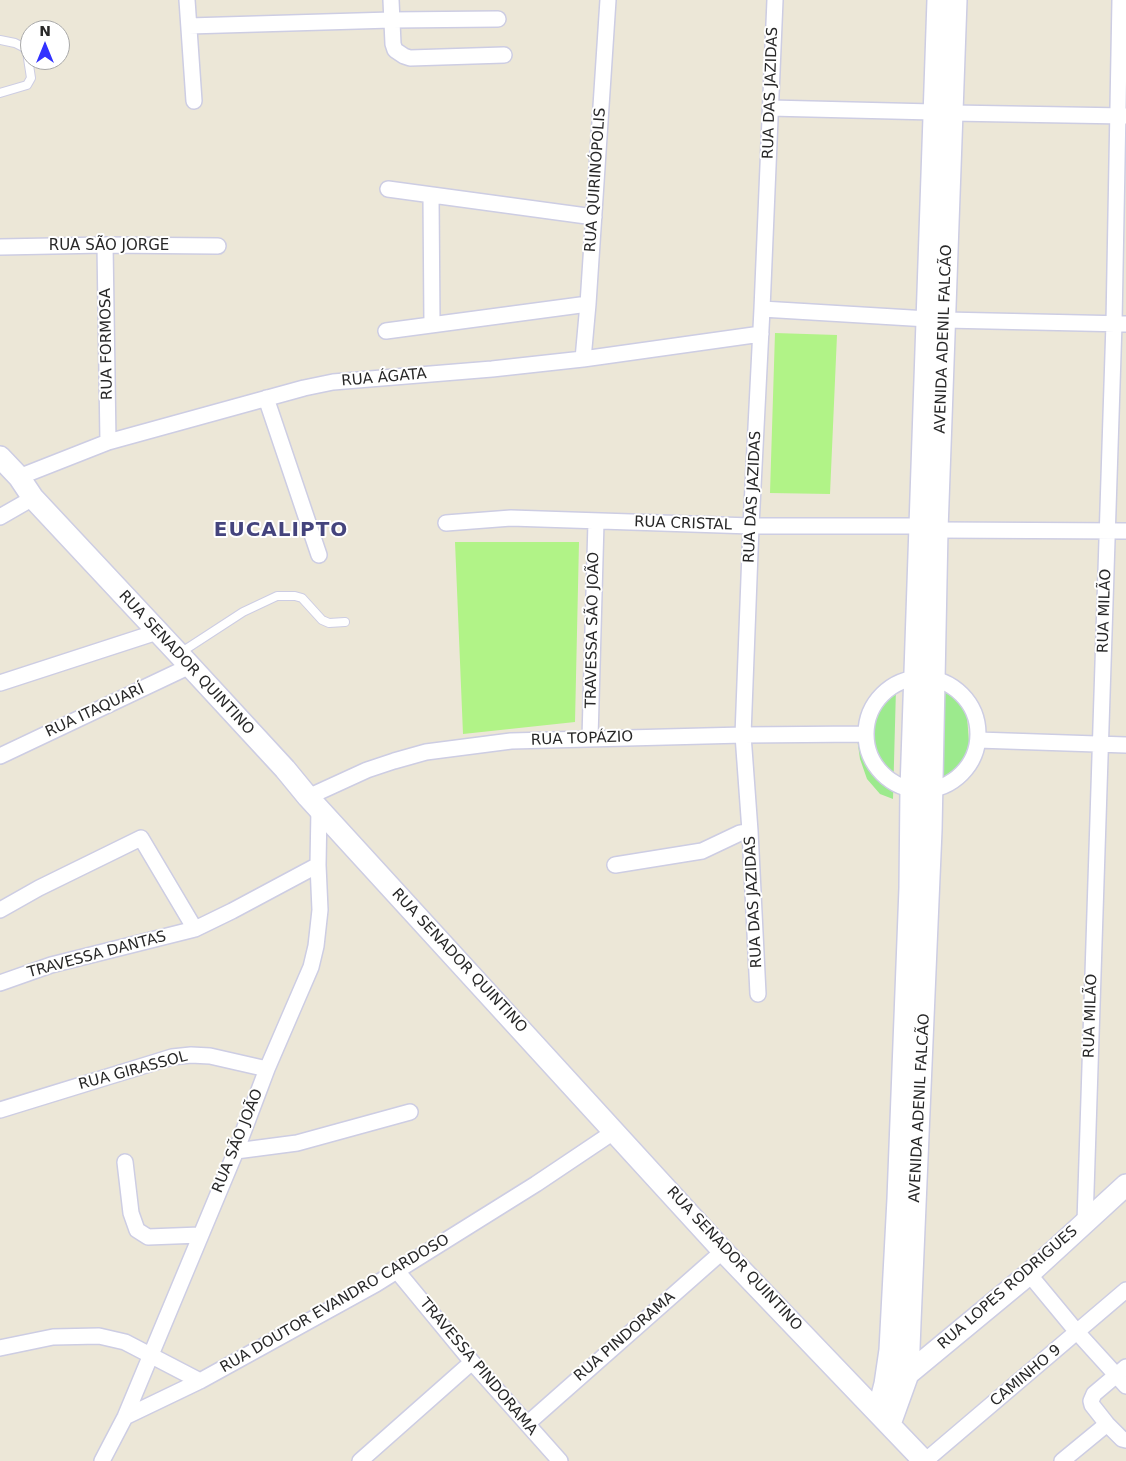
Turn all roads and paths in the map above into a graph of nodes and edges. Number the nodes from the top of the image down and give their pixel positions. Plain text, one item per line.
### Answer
1 (186, 0) edge
2 (391, 0) edge
3 (608, 0) edge
4 (775, 0) edge
5 (938, 0) edge
6 (956, 0) edge
7 (1120, 0) edge
8 (498, 19) dead end
9 (391, 20) junction
10 (189, 26) junction
11 (0, 40) edge
12 (504, 56) dead end
13 (0, 93) edge
14 (194, 100) dead end
15 (770, 108) junction
16 (943, 113) junction
17 (1122, 116) edge
18 (388, 189) dead end
19 (431, 196) junction
20 (594, 216) junction
21 (105, 245) junction
22 (218, 246) dead end
23 (0, 247) edge
24 (588, 304) junction
25 (762, 309) junction
26 (936, 319) junction
27 (432, 324) junction
28 (1120, 324) edge
29 (386, 330) dead end
30 (761, 334) junction
31 (583, 359) junction
32 (266, 398) junction
33 (108, 442) junction
34 (0, 457) edge
35 (19, 477) junction
36 (33, 498) junction
37 (0, 517) edge
38 (596, 522) junction
39 (446, 523) dead end
40 (750, 526) junction
41 (928, 528) junction
42 (1108, 531) junction
43 (1126, 531) edge
44 (319, 555) dead end
45 (345, 622) dead end
46 (157, 632) junction
47 (184, 660) junction
48 (924, 678) junction
49 (0, 683) edge
50 (864, 734) junction
51 (743, 735) junction
52 (590, 738) junction
53 (978, 740) junction
54 (1100, 744) junction
55 (1126, 745) edge
56 (0, 756) edge
57 (911, 790) junction
58 (932, 790) junction
59 (313, 803) junction
60 (750, 831) junction
61 (318, 865) junction
62 (615, 865) dead end
63 (0, 910) edge
64 (918, 925) junction
65 (195, 929) junction
66 (0, 983) edge
67 (758, 994) dead end
68 (267, 1069) junction
69 (0, 1110) edge
70 (410, 1112) dead end
71 (615, 1131) junction
72 (236, 1151) junction
73 (125, 1162) dead end
74 (1126, 1185) edge
75 (907, 1200) junction
76 (1085, 1222) junction
77 (200, 1235) junction
78 (723, 1251) junction
79 (397, 1271) junction
80 (1029, 1274) junction
81 (1126, 1290) edge
82 (998, 1299) junction
83 (910, 1322) junction
84 (1077, 1332) junction
85 (0, 1348) edge
86 (151, 1354) junction
87 (472, 1362) junction
88 (908, 1374) junction
89 (1121, 1375) edge
90 (200, 1381) junction
91 (885, 1384) junction
92 (124, 1417) junction
93 (884, 1418) junction
94 (527, 1424) junction
95 (1104, 1426) junction
96 (1126, 1440) edge
97 (100, 1460) edge
98 (556, 1460) edge
99 (360, 1461) edge
100 (924, 1461) edge
101 (1062, 1461) edge

1 - 10 street
2 - 9 street
3 - 20 street, RUA QUIRINÓPOLIS
4 - 15 street, RUA DAS JAZIDAS
5 - 16 street, AVENIDA ADENIL FALCÃO
6 - 16 street, AVENIDA ADENIL FALCÃO
7 - 17 street, RUA MILÃO
8 - 9 street
9 - 10 street
9 - 12 street
10 - 14 street
11 - 13 lane
15 - 16 street
15 - 25 street, RUA DAS JAZIDAS
16 - 17 street
16 - 26 street, AVENIDA ADENIL FALCÃO
17 - 28 street, RUA MILÃO
18 - 19 street
19 - 20 street
19 - 27 street
20 - 24 street, RUA QUIRINÓPOLIS
21 - 22 street, RUA SÃO JORGE
21 - 23 street, RUA SÃO JORGE
21 - 33 street, RUA FORMOSA
24 - 27 street
24 - 31 street, RUA QUIRINÓPOLIS
25 - 26 street
25 - 30 street, RUA DAS JAZIDAS
26 - 28 street
26 - 41 street, AVENIDA ADENIL FALCÃO
27 - 29 street
28 - 42 street, RUA MILÃO
30 - 31 street, RUA ÁGATA
30 - 40 street, RUA DAS JAZIDAS
31 - 32 street, RUA ÁGATA
32 - 33 street, RUA ÁGATA
32 - 44 street
33 - 35 street, RUA ÁGATA
34 - 35 street, RUA SENADOR QUINTINO
35 - 36 street, RUA SENADOR QUINTINO
36 - 37 street
36 - 46 street, RUA SENADOR QUINTINO
38 - 39 street, RUA CRISTAL
38 - 40 street, RUA CRISTAL
38 - 52 street, TRAVESSA SÃO JOÃO
40 - 41 street, RUA CRISTAL
40 - 51 street, RUA DAS JAZIDAS
41 - 42 street, RUA CRISTAL
41 - 48 street, AVENIDA ADENIL FALCÃO
42 - 43 street, RUA CRISTAL
42 - 54 street, RUA MILÃO
45 - 47 lane
46 - 47 street, RUA SENADOR QUINTINO
46 - 49 street
47 - 56 street, RUA ITAQUARÍ
47 - 59 street, RUA SENADOR QUINTINO
48 - 50 street
48 - 53 street
48 - 57 street, AVENIDA ADENIL FALCÃO
48 - 58 street, AVENIDA ADENIL FALCÃO
50 - 51 street, RUA TOPÁZIO
50 - 57 street
51 - 52 street, RUA TOPÁZIO
51 - 60 street, RUA DAS JAZIDAS
52 - 59 street, RUA TOPÁZIO
53 - 54 street
53 - 58 street
54 - 55 street
54 - 76 street, RUA MILÃO
57 - 58 street
57 - 64 street, AVENIDA ADENIL FALCÃO
58 - 64 street, AVENIDA ADENIL FALCÃO
59 - 61 street, RUA SÃO JOÃO
59 - 71 street, RUA SENADOR QUINTINO
60 - 62 street
60 - 67 street, RUA DAS JAZIDAS
61 - 65 street, TRAVESSA DANTAS
61 - 68 street, RUA SÃO JOÃO
63 - 65 street
64 - 75 street, AVENIDA ADENIL FALCÃO
65 - 66 street, TRAVESSA DANTAS
68 - 69 street, RUA GIRASSOL
68 - 72 street, RUA SÃO JOÃO
70 - 72 street
71 - 78 street, RUA SENADOR QUINTINO
71 - 79 street, RUA DOUTOR EVANDRO CARDOSO
72 - 77 street, RUA SÃO JOÃO
73 - 77 street
74 - 76 street, RUA LOPES RODRIGUES
75 - 83 street, AVENIDA ADENIL FALCÃO
75 - 91 street, AVENIDA ADENIL FALCÃO
76 - 80 street, RUA LOPES RODRIGUES
77 - 86 street, RUA SÃO JOÃO
78 - 93 street, RUA SENADOR QUINTINO
78 - 94 street, RUA PINDORAMA
79 - 87 street, TRAVESSA PINDORAMA
79 - 90 street, RUA DOUTOR EVANDRO CARDOSO
80 - 82 street, RUA LOPES RODRIGUES
80 - 84 street
81 - 84 street, CAMINHO 9
82 - 83 street
82 - 88 street, RUA LOPES RODRIGUES
83 - 88 street, AVENIDA ADENIL FALCÃO
84 - 89 street
84 - 100 street, CAMINHO 9
85 - 86 street
86 - 90 street
86 - 92 street, RUA SÃO JOÃO
87 - 94 street, TRAVESSA PINDORAMA
87 - 99 street
88 - 91 street, RUA LOPES RODRIGUES
88 - 93 street, AVENIDA ADENIL FALCÃO
89 - 95 street
90 - 92 street, RUA DOUTOR EVANDRO CARDOSO
91 - 93 street, AVENIDA ADENIL FALCÃO
92 - 97 street, RUA SÃO JOÃO
93 - 100 street, RUA SENADOR QUINTINO
94 - 98 street, TRAVESSA PINDORAMA
95 - 96 street
95 - 101 street

